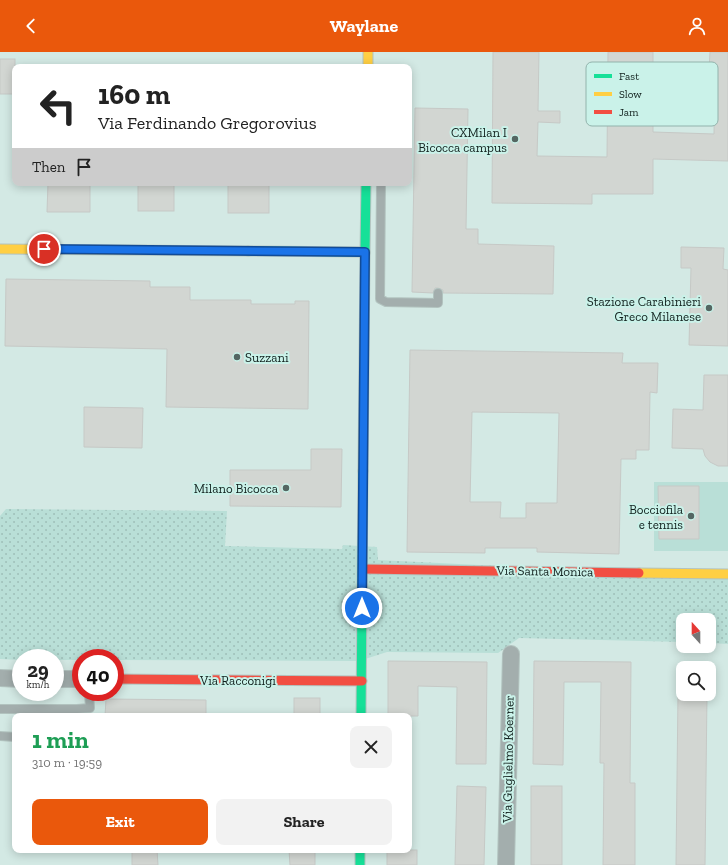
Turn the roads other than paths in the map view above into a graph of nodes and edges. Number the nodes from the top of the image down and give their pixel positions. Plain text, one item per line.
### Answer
1 (368, 52) edge
2 (368, 64) edge
3 (366, 186) edge
4 (381, 186) edge
5 (0, 249) edge
6 (365, 252) junction
7 (438, 293) dead end
8 (363, 569) junction
9 (728, 574) edge
10 (511, 654) dead end
11 (0, 678) edge
12 (12, 679) edge
13 (124, 680) edge
14 (362, 681) junction
15 (90, 701) edge
16 (0, 709) edge
17 (77, 713) edge
18 (361, 713) edge
19 (0, 736) edge
20 (12, 736) edge
21 (360, 853) edge
22 (360, 865) edge
23 (506, 865) edge

1 - 2 street
3 - 6 street
4 - 7 lane
5 - 6 street
6 - 8 street
8 - 9 street, Via Santa Monica
8 - 14 street
10 - 23 street, Via Guglielmo Koerner
11 - 12 street
13 - 14 street, Via Racconigi
14 - 18 street
15 - 17 lane
16 - 17 lane
19 - 20 lane
21 - 22 street

